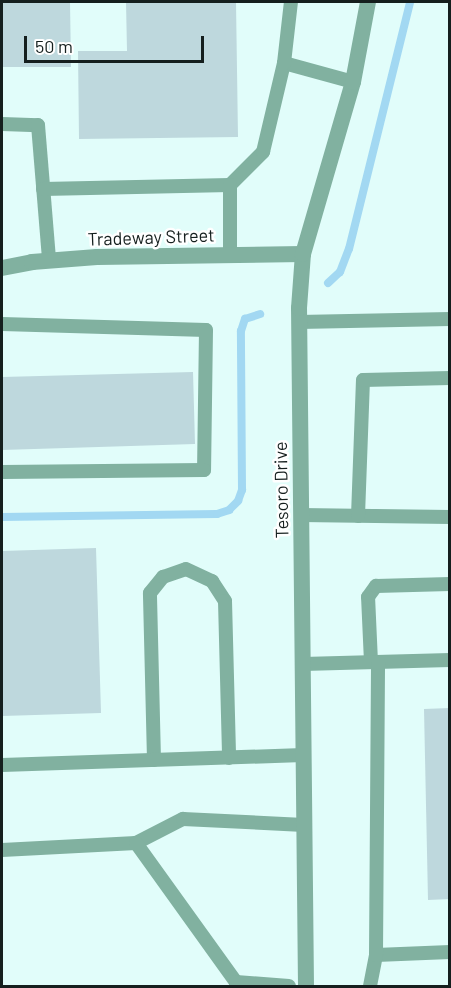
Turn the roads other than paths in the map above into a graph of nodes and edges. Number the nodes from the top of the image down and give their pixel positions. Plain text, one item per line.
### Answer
1 (291, 2) edge
2 (368, 2) edge
3 (284, 63) junction
4 (353, 82) junction
5 (2, 124) edge
6 (230, 185) junction
7 (43, 189) junction
8 (230, 254) junction
9 (303, 254) junction
10 (49, 260) junction
11 (2, 268) edge
12 (450, 320) edge
13 (299, 322) junction
14 (2, 324) edge
15 (450, 378) edge
16 (2, 472) edge
17 (301, 515) junction
18 (358, 516) junction
19 (450, 517) edge
20 (450, 584) edge
21 (450, 660) edge
22 (374, 662) junction
23 (303, 664) junction
24 (303, 756) junction
25 (229, 758) junction
26 (154, 760) junction
27 (2, 765) edge
28 (304, 825) junction
29 (136, 843) junction
30 (2, 850) edge
31 (450, 952) edge
32 (376, 955) junction
33 (236, 984) edge
34 (289, 987) edge
35 (306, 987) edge
36 (370, 987) edge

1 - 3 lane
2 - 4 street, Tesoro Drive
3 - 4 lane
3 - 6 lane
4 - 9 street, Tesoro Drive
5 - 7 lane
6 - 7 lane
6 - 8 lane
7 - 10 lane
8 - 9 street, Tradeway Street
8 - 10 street, Tradeway Street
9 - 13 street, Tesoro Drive
10 - 11 street, Tradeway Street
12 - 13 lane
13 - 17 street, Tesoro Drive
14 - 16 lane
15 - 18 lane
17 - 18 lane
17 - 23 street, Tesoro Drive
18 - 19 lane
20 - 22 lane
21 - 22 lane
22 - 23 lane
22 - 32 lane
23 - 24 street, Tesoro Drive
24 - 25 lane
24 - 28 street, Tesoro Drive
25 - 26 lane
25 - 26 lane
26 - 27 lane
28 - 29 lane
28 - 35 street, Tesoro Drive
29 - 30 lane
29 - 33 lane
31 - 32 lane
32 - 36 lane
33 - 34 lane

